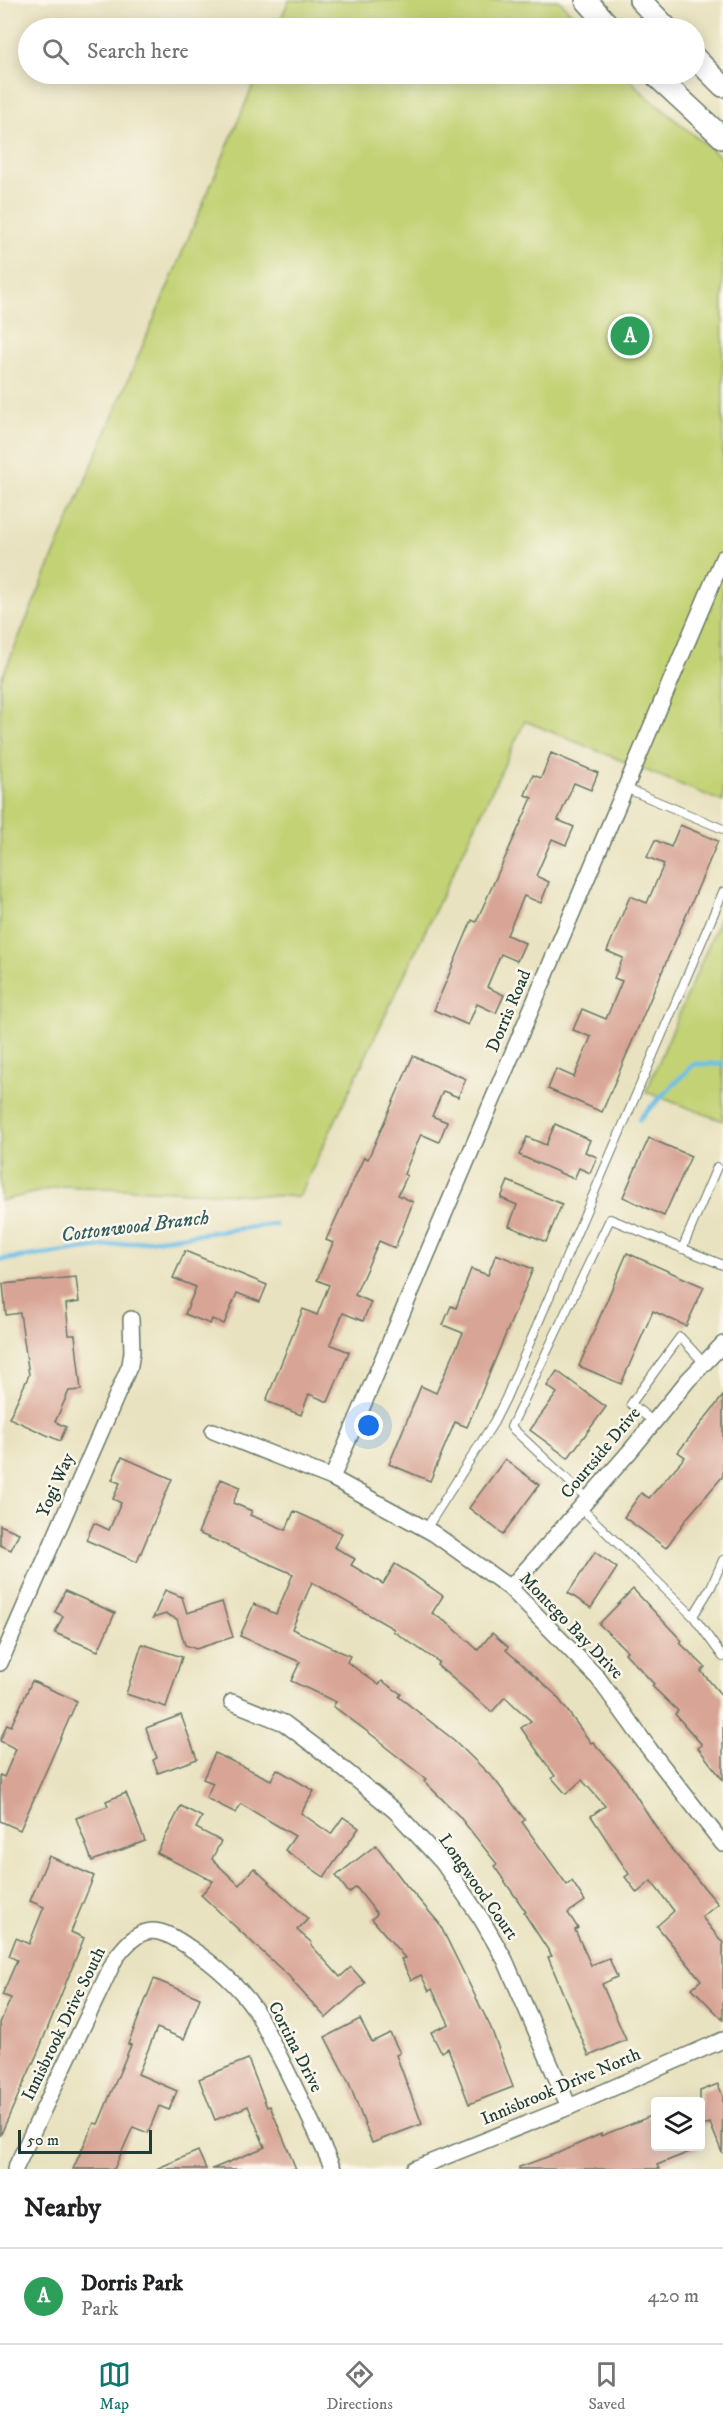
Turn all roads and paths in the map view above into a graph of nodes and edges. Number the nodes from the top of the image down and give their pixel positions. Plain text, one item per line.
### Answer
1 (586, 0) edge
2 (640, 0) edge
3 (602, 18) edge
4 (657, 18) edge
5 (705, 68) edge
6 (665, 84) edge
7 (723, 86) edge
8 (723, 138) edge
9 (723, 558) edge
10 (625, 788) junction
11 (723, 829) edge
12 (723, 892) edge
13 (717, 1167) dead end
14 (682, 1249) junction
15 (723, 1265) edge
16 (131, 1319) dead end
17 (723, 1344) edge
18 (704, 1363) junction
19 (654, 1422) junction
20 (213, 1431) dead end
21 (332, 1478) junction
22 (584, 1503) junction
23 (426, 1529) junction
24 (723, 1560) edge
25 (510, 1588) junction
26 (693, 1616) junction
27 (723, 1657) edge
28 (0, 1663) edge
29 (232, 1701) dead end
30 (717, 1827) edge
31 (723, 1844) edge
32 (173, 1936) joint
33 (723, 2040) edge
34 (569, 2107) junction
35 (15, 2169) edge
36 (333, 2169) edge
37 (414, 2169) edge

1 - 3 main road
2 - 4 main road
5 - 7 main road
6 - 8 main road
9 - 10 street, Dorris Road
10 - 11 lane
10 - 21 street, Dorris Road
12 - 23 lane
13 - 14 lane
14 - 15 lane
14 - 22 lane
16 - 28 street, Yogi Way
17 - 18 street, Courtside Drive
18 - 19 street, Courtside Drive
18 - 19 lane
19 - 22 street, Courtside Drive
20 - 21 street, Montego Bay Drive
21 - 23 street, Montego Bay Drive
22 - 25 street, Courtside Drive
22 - 26 lane
23 - 25 street, Montego Bay Drive
24 - 26 lane
25 - 30 street, Montego Bay Drive
26 - 27 lane
29 - 34 street, Longwood Court
30 - 31 street, Montego Bay Drive
32 - 35 street, Innisbrook Drive South
32 - 36 street, Cortina Drive
33 - 34 street, Innisbrook Drive North
34 - 37 street, Innisbrook Drive North

